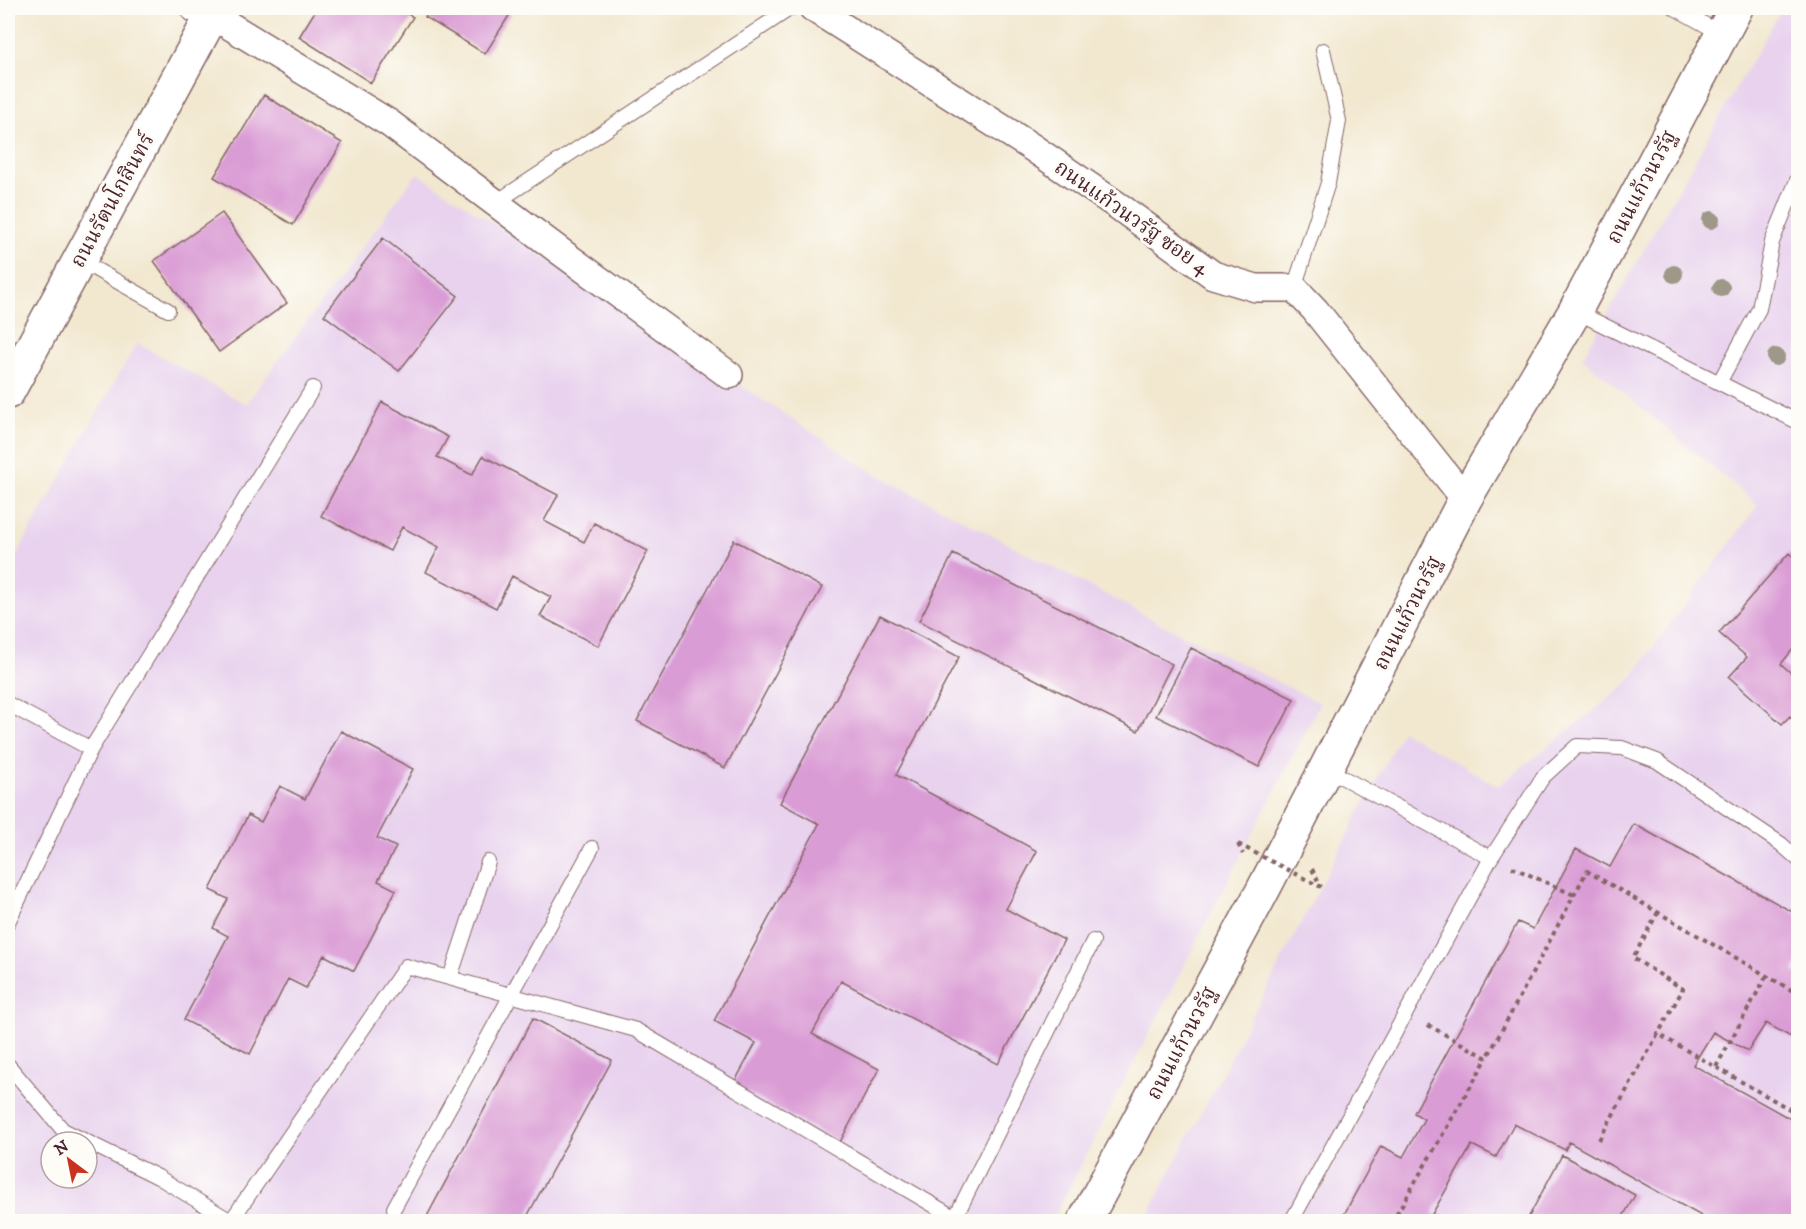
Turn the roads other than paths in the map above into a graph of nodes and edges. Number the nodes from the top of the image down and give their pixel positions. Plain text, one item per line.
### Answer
1 (791, 8) edge
2 (813, 8) edge
3 (1675, 8) edge
4 (207, 10) edge
5 (1729, 21) edge
6 (1323, 50) dead end
7 (1798, 178) edge
8 (495, 203) junction
9 (79, 260) junction
10 (1294, 288) junction
11 (168, 310) dead end
12 (1575, 311) junction
13 (729, 375) dead end
14 (1720, 381) junction
15 (314, 388) dead end
16 (8, 392) edge
17 (1798, 422) edge
18 (1465, 499) junction
19 (8, 704) edge
20 (91, 749) junction
21 (1327, 769) junction
22 (592, 848) dead end
23 (1491, 858) junction
24 (1798, 859) edge
25 (488, 862) dead end
26 (8, 922) edge
27 (1093, 941) dead end
28 (450, 978) junction
29 (511, 995) junction
30 (8, 1065) edge
31 (394, 1208) dead end
32 (959, 1220) edge
33 (1084, 1221) edge
34 (1291, 1221) edge

1 - 8 lane
2 - 10 street, ถนนแก้วนวรัฐ ซอย 4
3 - 5 lane
4 - 8 street
4 - 9 street, ถนนรัตนโกสินทร์
5 - 12 street, ถนนแก้วนวรัฐ
6 - 10 lane
7 - 14 lane
8 - 13 street
9 - 11 lane
9 - 16 street, ถนนรัตนโกสินทร์
10 - 18 street
12 - 14 lane
12 - 18 street, ถนนแก้วนวรัฐ
14 - 17 lane
15 - 20 lane
18 - 21 street, ถนนแก้วนวรัฐ
19 - 20 lane
20 - 26 lane
21 - 23 lane
21 - 33 street, ถนนแก้วนวรัฐ
22 - 29 lane
23 - 24 lane
23 - 34 lane
25 - 28 lane
27 - 32 lane
28 - 29 lane
28 - 30 lane
29 - 31 lane
29 - 32 lane

